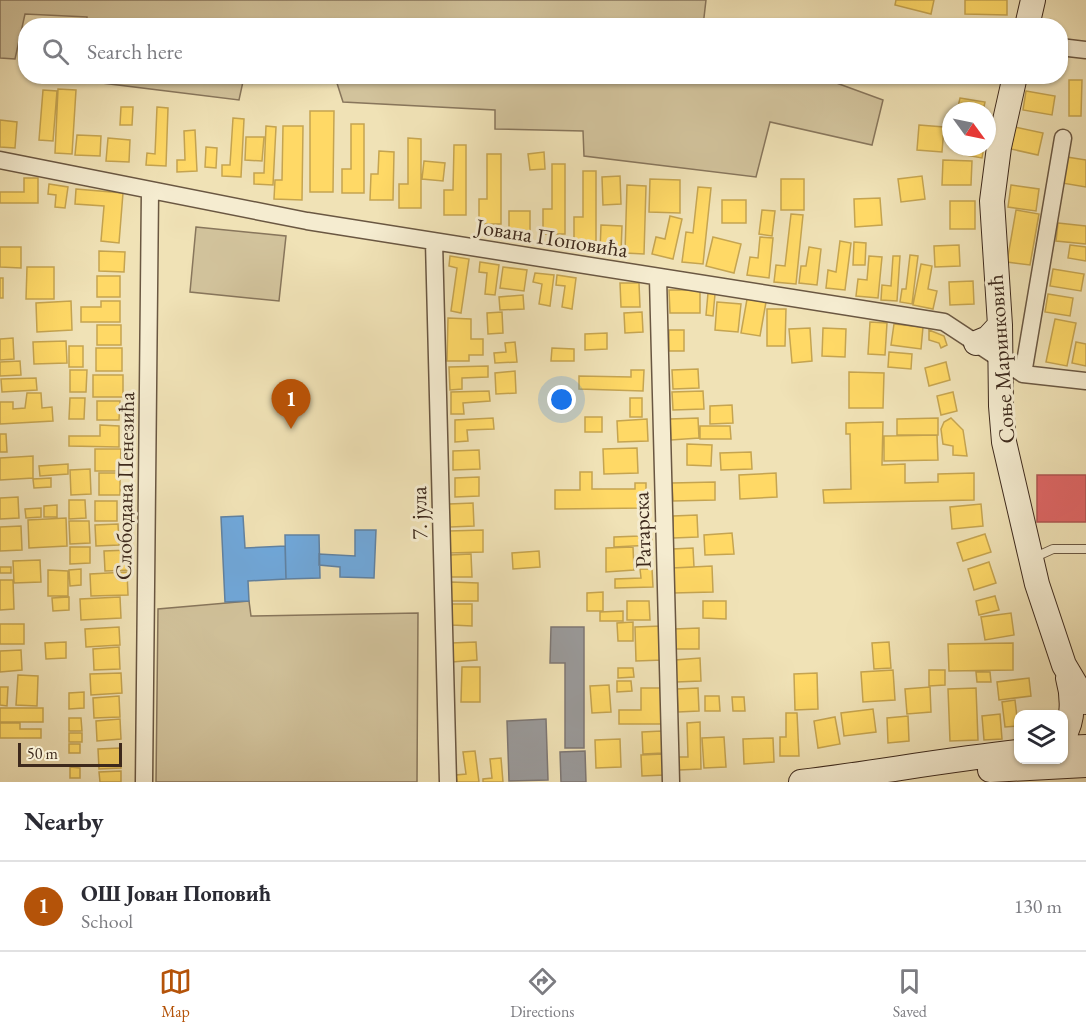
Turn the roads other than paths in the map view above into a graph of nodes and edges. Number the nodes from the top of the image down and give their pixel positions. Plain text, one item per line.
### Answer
1 (1033, 0) edge
2 (1029, 18) edge
3 (1068, 48) edge
4 (1086, 51) edge
5 (1013, 84) edge
6 (1063, 138) dead end
7 (0, 160) edge
8 (150, 191) junction
9 (434, 242) junction
10 (658, 278) junction
11 (1000, 325) junction
12 (976, 343) junction
13 (1002, 362) junction
14 (1023, 374) junction
15 (1086, 381) edge
16 (1086, 549) edge
17 (1030, 560) junction
18 (1064, 665) junction
19 (1086, 702) edge
20 (1068, 728) edge
21 (1086, 747) edge
22 (1068, 748) edge
23 (1014, 752) edge
24 (1086, 765) edge
25 (873, 773) junction
26 (144, 782) edge
27 (448, 782) edge
28 (671, 782) edge
29 (801, 782) edge

1 - 2 street
3 - 4 street
5 - 11 street, Соње Маринковић
6 - 14 street
7 - 8 street, Јована Поповића
8 - 9 street, Јована Поповића
8 - 26 street, Слободана Пенезића
9 - 10 street, Јована Поповића
9 - 27 street, 7. јула
10 - 12 street, Јована Поповића
10 - 28 street, Ратарска
11 - 12 street
11 - 13 street, Соње Маринковић
12 - 13 street, Јована Поповића
13 - 14 street, Јована Поповића
13 - 17 street, Соње Маринковић
14 - 15 street, Јована Поповића
16 - 17 lane
17 - 18 street, Соње Маринковић
18 - 19 street, Соње Маринковић
18 - 20 street
21 - 22 street
23 - 25 street
24 - 25 street
25 - 29 street

